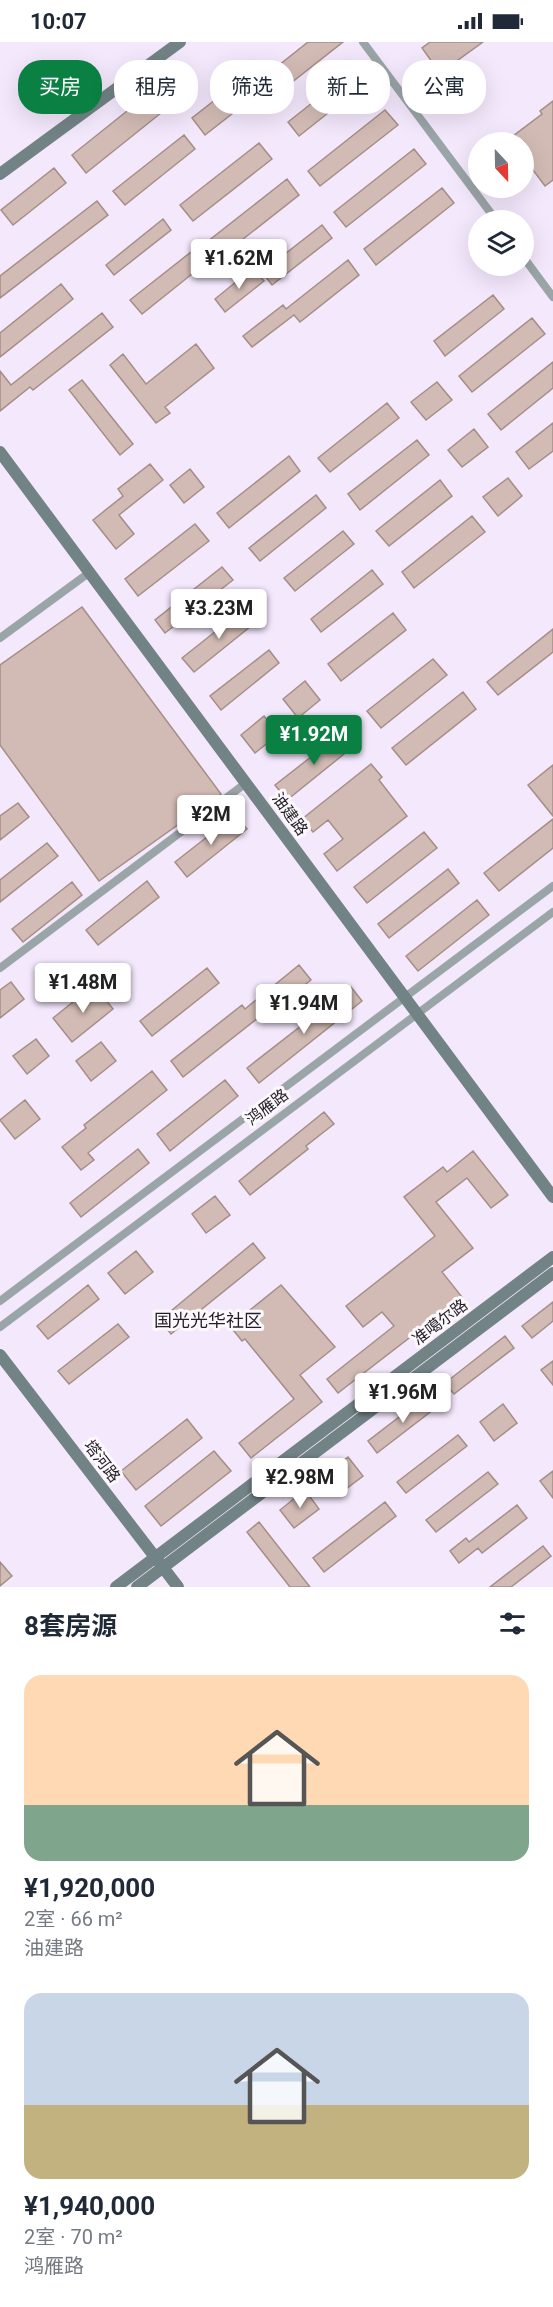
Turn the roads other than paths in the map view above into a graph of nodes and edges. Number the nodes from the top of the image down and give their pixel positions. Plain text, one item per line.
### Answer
1 (180, 42) edge
2 (363, 42) edge
3 (0, 174) edge
4 (489, 210) edge
5 (534, 271) edge
6 (553, 297) edge
7 (0, 452) edge
8 (90, 572) junction
9 (0, 638) edge
10 (246, 783) junction
11 (553, 886) edge
12 (553, 912) edge
13 (0, 968) edge
14 (403, 996) junction
15 (416, 1014) junction
16 (553, 1197) edge
17 (553, 1257) edge
18 (553, 1273) edge
19 (0, 1301) edge
20 (0, 1327) edge
21 (0, 1355) edge
22 (155, 1558) junction
23 (164, 1568) junction
24 (116, 1587) edge
25 (137, 1587) edge
26 (178, 1587) edge

1 - 3 main road
2 - 4 street
5 - 6 street
7 - 8 main road, 油建路
8 - 9 street
8 - 10 main road, 油建路
10 - 13 street
10 - 14 main road, 油建路
11 - 14 street, 鸿雁路
12 - 15 street, 鸿雁路
14 - 15 main road, 油建路
14 - 19 street, 鸿雁路
15 - 16 main road, 油建路
15 - 20 street, 鸿雁路
17 - 22 main road, 准噶尔路
18 - 23 main road, 准噶尔路
21 - 22 main road, 塔河路
22 - 23 main road, 塔河路
22 - 24 main road, 准噶尔路
23 - 25 main road, 准噶尔路
23 - 26 main road, 塔河路

